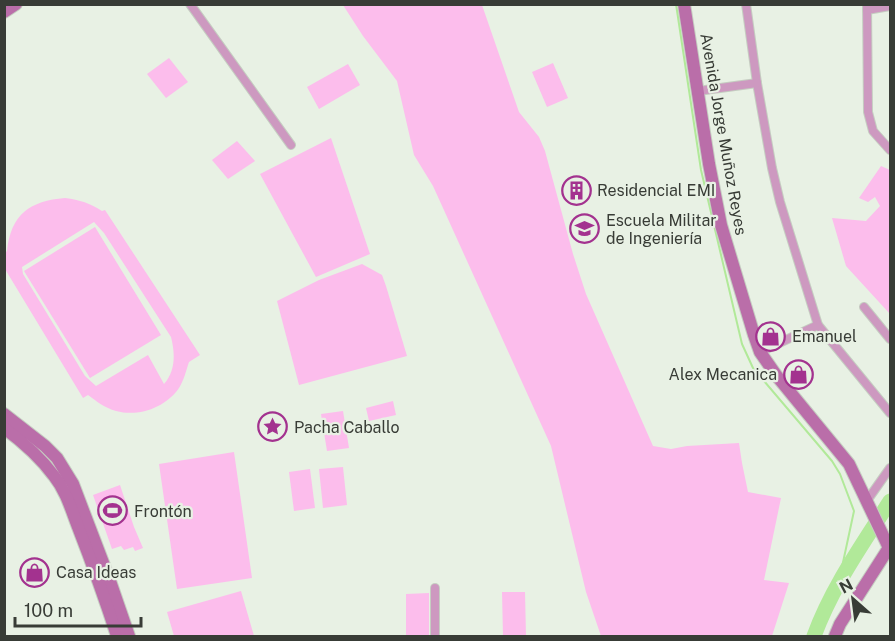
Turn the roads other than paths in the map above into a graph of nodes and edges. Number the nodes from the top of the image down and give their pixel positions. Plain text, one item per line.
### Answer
1 (16, 4) edge
2 (190, 4) edge
3 (684, 4) edge
4 (747, 4) edge
5 (891, 6) edge
6 (867, 7) edge
7 (4, 12) edge
8 (757, 83) junction
9 (698, 91) junction
10 (291, 145) dead end
11 (891, 150) edge
12 (864, 307) dead end
13 (818, 325) junction
14 (891, 339) edge
15 (760, 352) junction
16 (891, 412) edge
17 (4, 414) edge
18 (4, 428) edge
19 (891, 468) edge
20 (869, 506) junction
21 (890, 549) edge
22 (102, 574) junction
23 (435, 588) dead end
24 (840, 632) edge
25 (117, 636) edge
26 (129, 636) edge
27 (435, 636) edge

1 - 7 main road
2 - 10 street
3 - 9 main road, Avenida Jorge Muñoz Reyes
4 - 8 street
5 - 6 street
6 - 11 street
8 - 9 street
8 - 13 street
9 - 15 main road, Avenida Jorge Muñoz Reyes
12 - 14 street
13 - 15 street
13 - 16 street
15 - 20 main road, Avenida Jorge Muñoz Reyes
17 - 22 main road
18 - 22 main road
19 - 20 street
20 - 21 main road, Avenida Jorge Muñoz Reyes
21 - 24 main road
22 - 25 main road
22 - 26 main road
23 - 27 street

